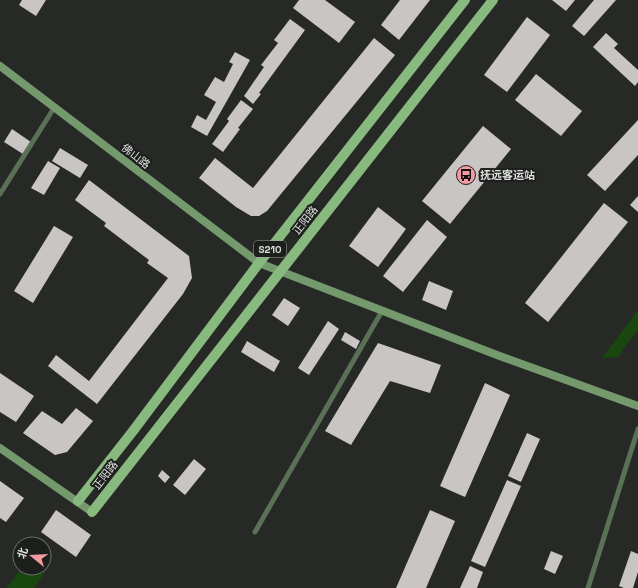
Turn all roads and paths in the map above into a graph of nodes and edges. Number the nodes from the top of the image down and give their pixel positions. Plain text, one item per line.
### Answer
1 (465, 0) edge
2 (492, 0) edge
3 (0, 66) edge
4 (54, 108) junction
5 (0, 194) edge
6 (259, 264) junction
7 (279, 272) junction
8 (382, 311) junction
9 (638, 406) edge
10 (638, 430) edge
11 (0, 448) edge
12 (78, 501) junction
13 (92, 512) joint
14 (255, 532) dead end
15 (588, 588) edge

1 - 6 main road, 正阳路 / S210
2 - 7 main road, 正阳路
3 - 4 street, 佛山路
4 - 5 lane
4 - 6 street, 佛山路
6 - 7 street, 佛山路
6 - 12 main road, 正阳路 / S210
7 - 8 street, 佛山路
7 - 13 main road, 正阳路
8 - 9 street, 佛山路
8 - 14 lane
10 - 15 lane
11 - 12 street
12 - 13 street

